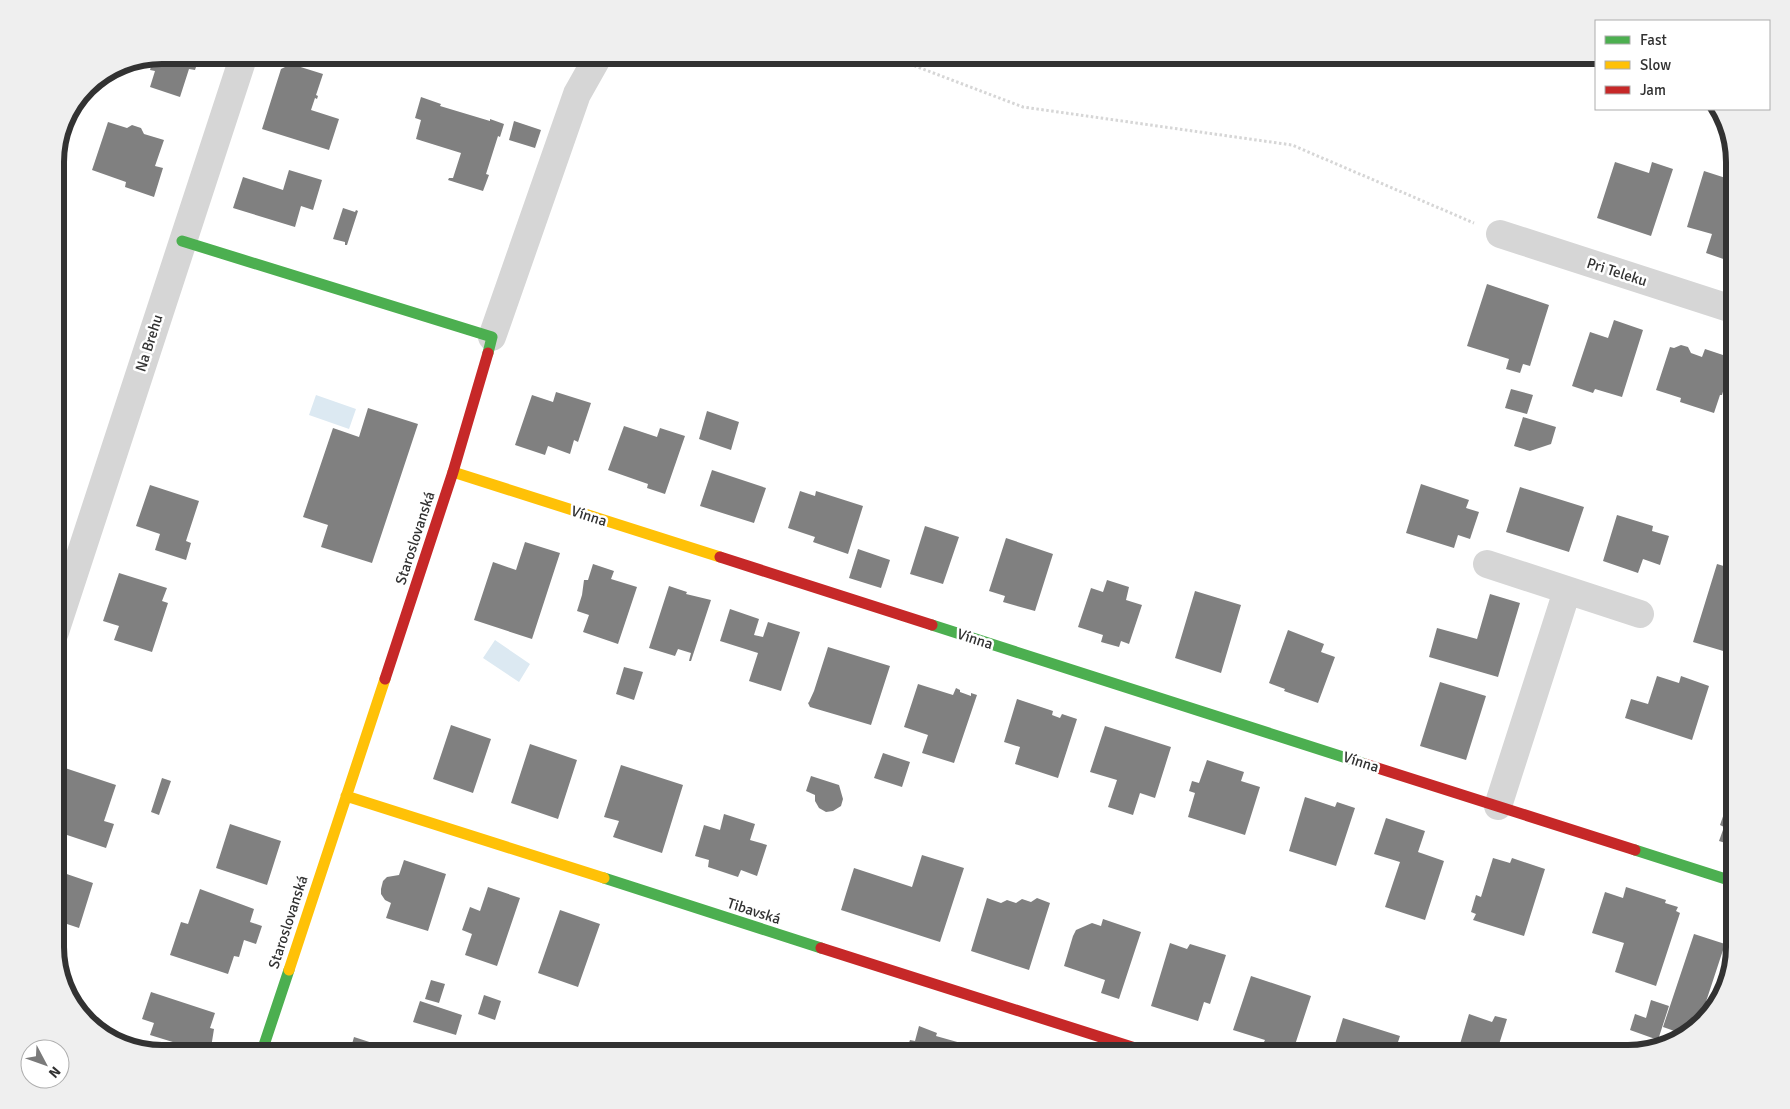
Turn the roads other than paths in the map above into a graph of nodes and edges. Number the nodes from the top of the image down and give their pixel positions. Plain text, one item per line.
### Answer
1 (241, 64) edge
2 (594, 64) edge
3 (1500, 234) road end
4 (182, 241) junction
5 (1726, 307) edge
6 (492, 337) junction
7 (453, 472) junction
8 (1487, 564) dead end
9 (1567, 591) junction
10 (64, 604) edge
11 (1640, 614) dead end
12 (346, 796) junction
13 (1498, 806) junction
14 (1726, 879) edge
15 (264, 1045) edge
16 (1126, 1045) edge

1 - 4 street, Na Brehu
2 - 6 street
3 - 5 street, Pri Teleku
4 - 6 street
4 - 10 street, Na Brehu
6 - 7 street, Staroslovanská
7 - 12 street, Staroslovanská
7 - 13 street, Vínna
8 - 9 street
9 - 11 street
9 - 13 street
12 - 15 street, Staroslovanská
12 - 16 street, Tibavská
13 - 14 street, Vínna

